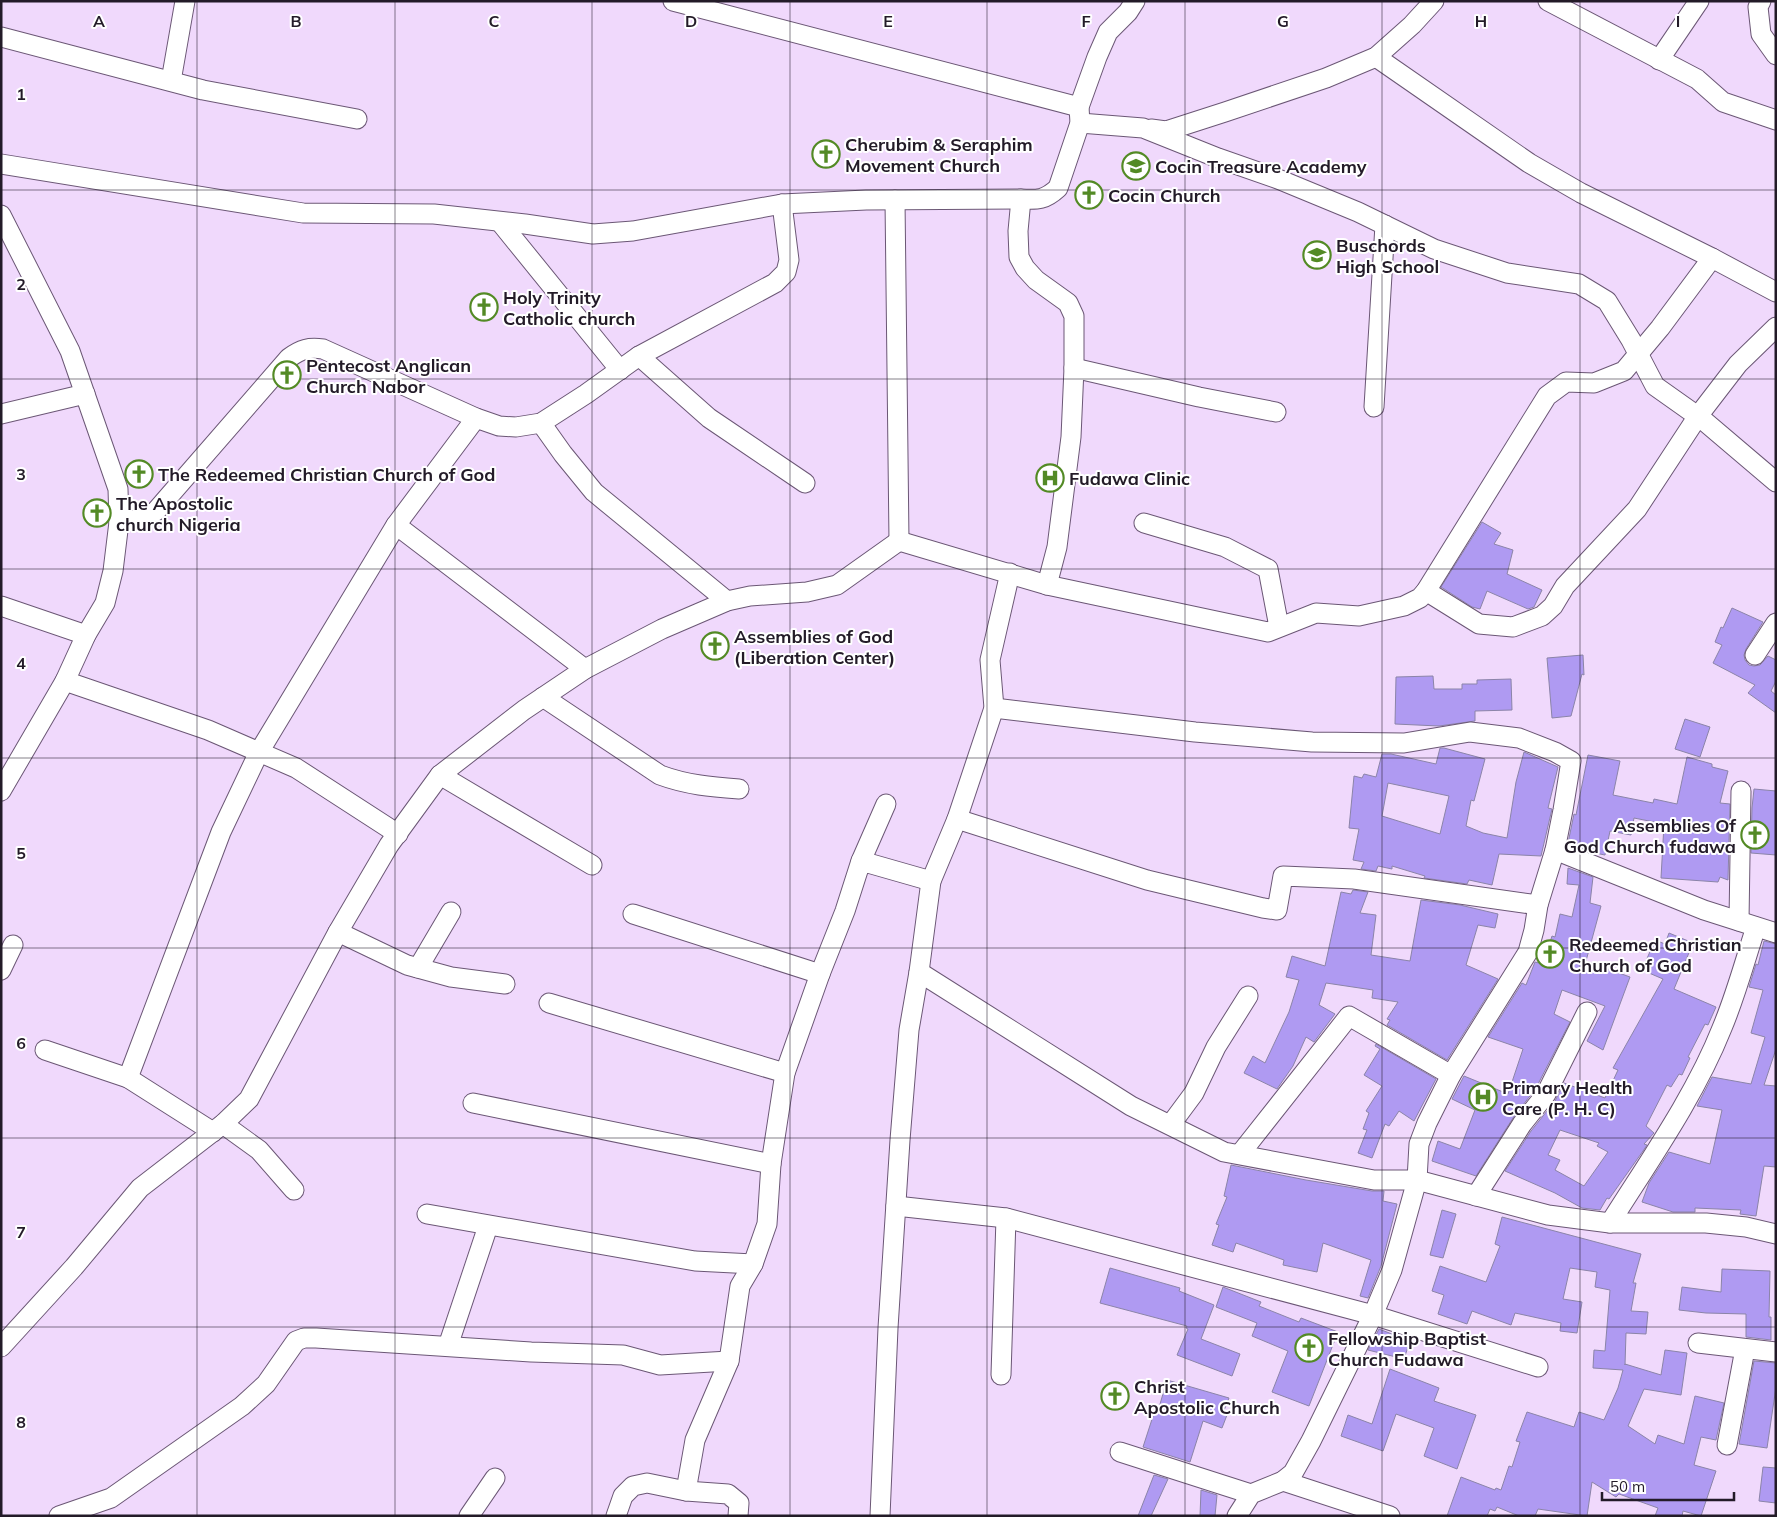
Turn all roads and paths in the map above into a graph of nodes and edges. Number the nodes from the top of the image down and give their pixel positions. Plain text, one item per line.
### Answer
1 (185, 1) edge
2 (673, 1) edge
3 (1135, 1) edge
4 (1434, 1) edge
5 (1548, 1) edge
6 (1700, 1) edge
7 (1761, 1) edge
8 (1571, 6) edge
9 (1, 37) edge
10 (1776, 55) edge
11 (1376, 57) junction
12 (1660, 60) junction
13 (170, 81) junction
14 (1772, 113) edge
15 (1079, 115) junction
16 (357, 119) dead end
17 (1143, 128) junction
18 (1, 164) edge
19 (1021, 199) junction
20 (895, 200) junction
21 (782, 204) junction
22 (1, 215) edge
23 (500, 222) junction
24 (1385, 225) junction
25 (1712, 258) junction
26 (1776, 292) edge
27 (1776, 327) edge
28 (1638, 354) junction
29 (639, 356) junction
30 (1074, 368) junction
31 (620, 370) junction
32 (85, 394) junction
33 (1374, 408) dead end
34 (1276, 412) dead end
35 (1, 414) edge
36 (1698, 416) junction
37 (476, 418) junction
38 (541, 423) junction
39 (1776, 482) edge
40 (805, 483) dead end
41 (119, 522) junction
42 (1144, 523) dead end
43 (396, 525) junction
44 (899, 541) junction
45 (1010, 574) junction
46 (1047, 585) junction
47 (1426, 591) junction
48 (727, 601) junction
49 (1, 606) edge
50 (1776, 623) edge
51 (1279, 627) junction
52 (86, 635) junction
53 (1755, 656) dead end
54 (585, 669) junction
55 (65, 681) junction
56 (543, 697) junction
57 (994, 708) junction
58 (259, 752) junction
59 (440, 775) junction
60 (739, 789) dead end
61 (1, 791) edge
62 (1742, 791) dead end
63 (886, 804) dead end
64 (957, 819) junction
65 (398, 834) junction
66 (1554, 850) junction
67 (861, 861) junction
68 (592, 864) dead end
69 (931, 881) junction
70 (1538, 905) junction
71 (451, 912) dead end
72 (633, 914) dead end
73 (1747, 924) junction
74 (338, 932) junction
75 (1776, 932) edge
76 (13, 945) dead end
77 (418, 968) junction
78 (1, 970) edge
79 (920, 972) junction
80 (820, 974) junction
81 (505, 984) dead end
82 (1248, 996) dead end
83 (549, 1004) dead end
84 (1587, 1012) dead end
85 (45, 1050) dead end
86 (785, 1073) junction
87 (1451, 1075) junction
88 (128, 1078) junction
89 (473, 1103) dead end
90 (1171, 1124) junction
91 (218, 1128) junction
92 (1240, 1154) junction
93 (771, 1164) junction
94 (1417, 1180) junction
95 (294, 1190) dead end
96 (1476, 1196) junction
97 (896, 1206) junction
98 (428, 1214) dead end
99 (1006, 1218) junction
100 (1610, 1223) junction
101 (488, 1226) junction
102 (1776, 1234) edge
103 (752, 1264) junction
104 (1373, 1315) junction
105 (1698, 1343) dead end
106 (448, 1346) junction
107 (1, 1348) edge
108 (1745, 1349) junction
109 (1776, 1352) edge
110 (729, 1361) junction
111 (1538, 1367) dead end
112 (1001, 1375) dead end
113 (1728, 1445) dead end
114 (1120, 1452) dead end
115 (495, 1478) dead end
116 (1283, 1481) junction
117 (686, 1491) junction
118 (1251, 1494) junction
119 (59, 1516) edge
120 (469, 1516) edge
121 (616, 1516) edge
122 (738, 1516) edge
123 (880, 1516) edge
124 (1237, 1516) edge
125 (1390, 1516) edge

1 - 13 street
2 - 15 street
3 - 15 street
4 - 11 street
5 - 8 street
6 - 12 street
7 - 10 street
8 - 12 street
9 - 13 street
11 - 17 street
11 - 25 street
12 - 14 street
13 - 16 street
15 - 17 street
15 - 19 street
17 - 24 street
18 - 23 street
19 - 20 street
19 - 30 street
20 - 21 street
20 - 44 street
21 - 23 street
21 - 29 street
22 - 32 street
23 - 31 street
24 - 28 street
24 - 33 street
25 - 26 street
25 - 28 street
27 - 36 street
28 - 36 street
28 - 47 street
29 - 31 street
29 - 40 street
30 - 34 street
30 - 46 street
31 - 38 street
32 - 35 street
32 - 41 street
36 - 39 street
36 - 47 street
37 - 38 street
37 - 41 street
37 - 43 street
38 - 48 street
41 - 52 street
42 - 51 street
43 - 54 street
43 - 58 street
44 - 45 street
44 - 48 street
45 - 46 street
45 - 57 street
46 - 51 street
47 - 51 street
48 - 54 street
49 - 52 street
50 - 53 street
52 - 55 street
54 - 56 street
55 - 58 street
55 - 61 street
56 - 59 street
56 - 60 street
57 - 64 street
57 - 66 street
58 - 65 street
58 - 88 street
59 - 65 street
59 - 68 street
62 - 73 street
63 - 67 street
64 - 69 street
64 - 70 street
65 - 74 street
66 - 70 street
66 - 73 street
67 - 69 street
67 - 80 street
69 - 79 street
70 - 87 street
71 - 77 street
72 - 80 street
73 - 75 street
73 - 100 street
74 - 77 street
74 - 91 street
76 - 78 street
77 - 81 street
79 - 90 street
79 - 97 street
80 - 86 street
82 - 90 street
83 - 86 street
84 - 96 street
85 - 88 street
86 - 93 street
87 - 92 street
87 - 94 street
88 - 91 street
89 - 93 street
90 - 92 street
91 - 95 street
91 - 107 street
92 - 94 street
93 - 103 street
94 - 96 street
94 - 104 street
96 - 100 street
97 - 99 street
97 - 123 street
98 - 101 street
99 - 104 street
99 - 112 street
100 - 102 street
101 - 103 street
101 - 106 street
103 - 110 street
104 - 111 street
104 - 116 street
105 - 108 street
106 - 110 street
106 - 119 street
108 - 109 street
108 - 113 street
110 - 117 street
114 - 118 street
115 - 120 street
116 - 118 street
116 - 125 street
117 - 121 street
117 - 122 street
118 - 124 street

